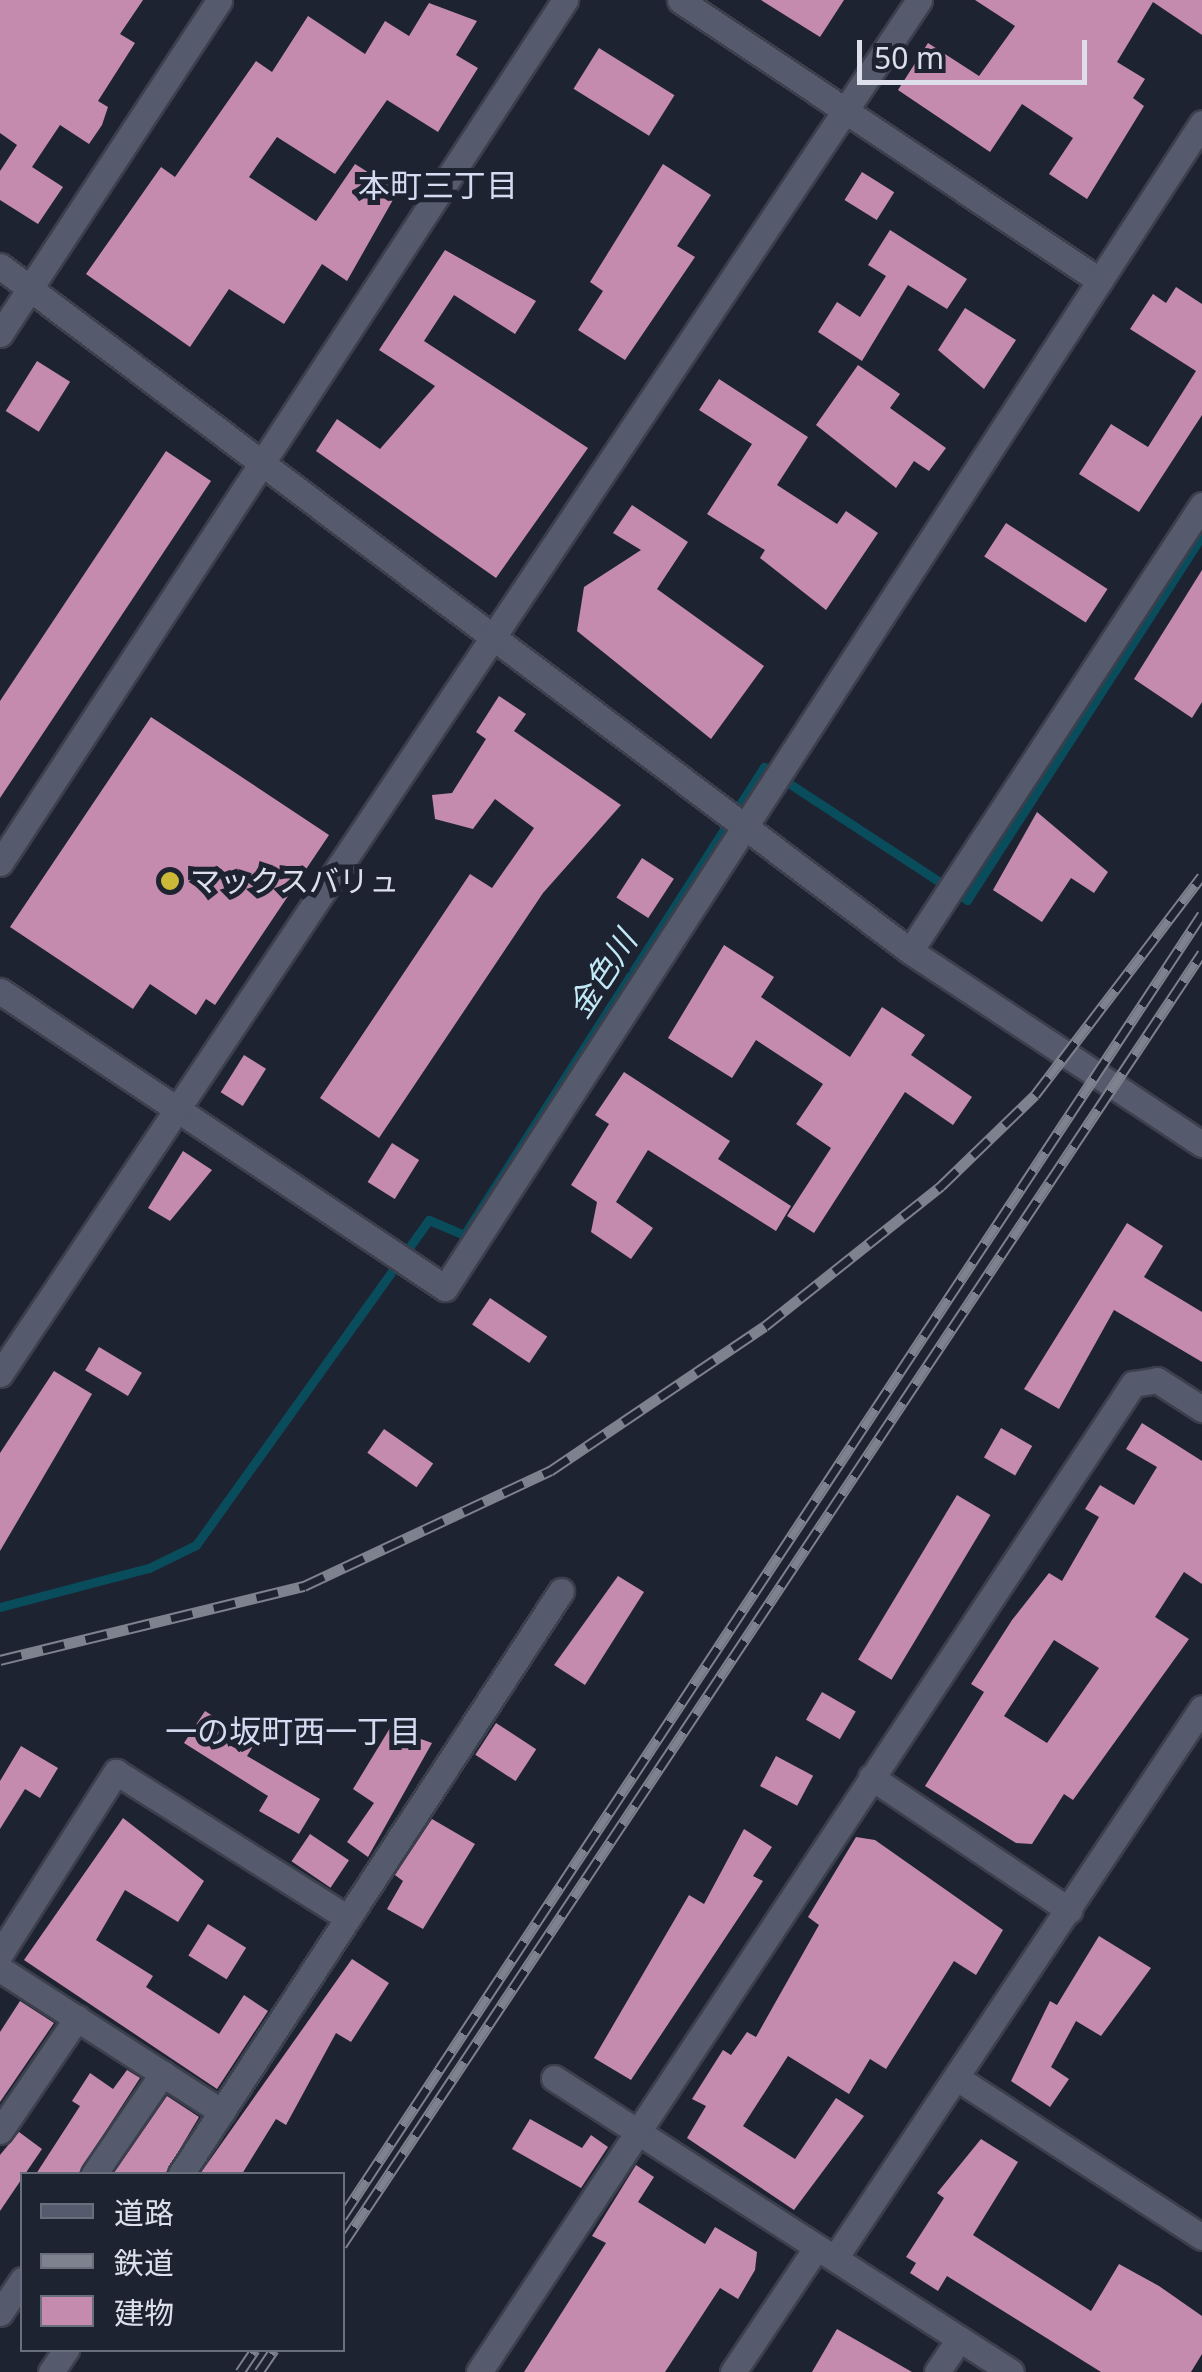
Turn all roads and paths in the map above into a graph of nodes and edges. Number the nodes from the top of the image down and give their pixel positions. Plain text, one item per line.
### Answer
1 (219, 0) edge
2 (566, 0) edge
3 (680, 0) edge
4 (919, 0) edge
5 (848, 108) junction
6 (1202, 123) edge
7 (0, 266) edge
8 (1100, 281) junction
9 (31, 288) junction
10 (0, 334) edge
11 (262, 461) junction
12 (1202, 505) edge
13 (496, 634) junction
14 (743, 823) junction
15 (0, 863) edge
16 (910, 951) junction
17 (0, 990) edge
18 (175, 1109) junction
19 (1202, 1144) edge
20 (0, 1374) edge
21 (1202, 1409) edge
22 (561, 1591) dead end
23 (1202, 1708) edge
24 (871, 1777) junction
25 (1069, 1910) junction
26 (348, 1918) junction
27 (0, 1954) edge
28 (0, 1969) edge
29 (76, 2018) junction
30 (163, 2074) junction
31 (554, 2078) dead end
32 (956, 2078) junction
33 (222, 2112) junction
34 (0, 2131) edge
35 (638, 2132) junction
36 (95, 2172) edge
37 (182, 2172) edge
38 (1202, 2237) edge
39 (826, 2253) junction
40 (20, 2283) edge
41 (0, 2313) edge
42 (960, 2338) junction
43 (479, 2372) edge
44 (733, 2372) edge
45 (937, 2372) edge
46 (1011, 2372) edge

1 - 9 street
2 - 11 street
3 - 5 street
4 - 5 street
5 - 8 street
5 - 13 street
6 - 8 street
7 - 9 street
8 - 14 street
9 - 10 street
9 - 11 street
11 - 13 street
11 - 15 street
12 - 16 street
13 - 14 street
13 - 18 street
14 - 16 street
14 - 18 street
16 - 19 street
17 - 18 street
18 - 20 street
21 - 24 street
22 - 26 street
23 - 25 street
24 - 25 street
24 - 35 street
25 - 32 street
26 - 27 street
26 - 33 street
28 - 29 street
29 - 30 street
29 - 34 street
30 - 33 street
30 - 36 street
31 - 35 street
32 - 38 street
32 - 39 street
33 - 37 street
35 - 39 street
35 - 43 street
39 - 42 street
39 - 44 street
40 - 41 street
42 - 45 street
42 - 46 street

